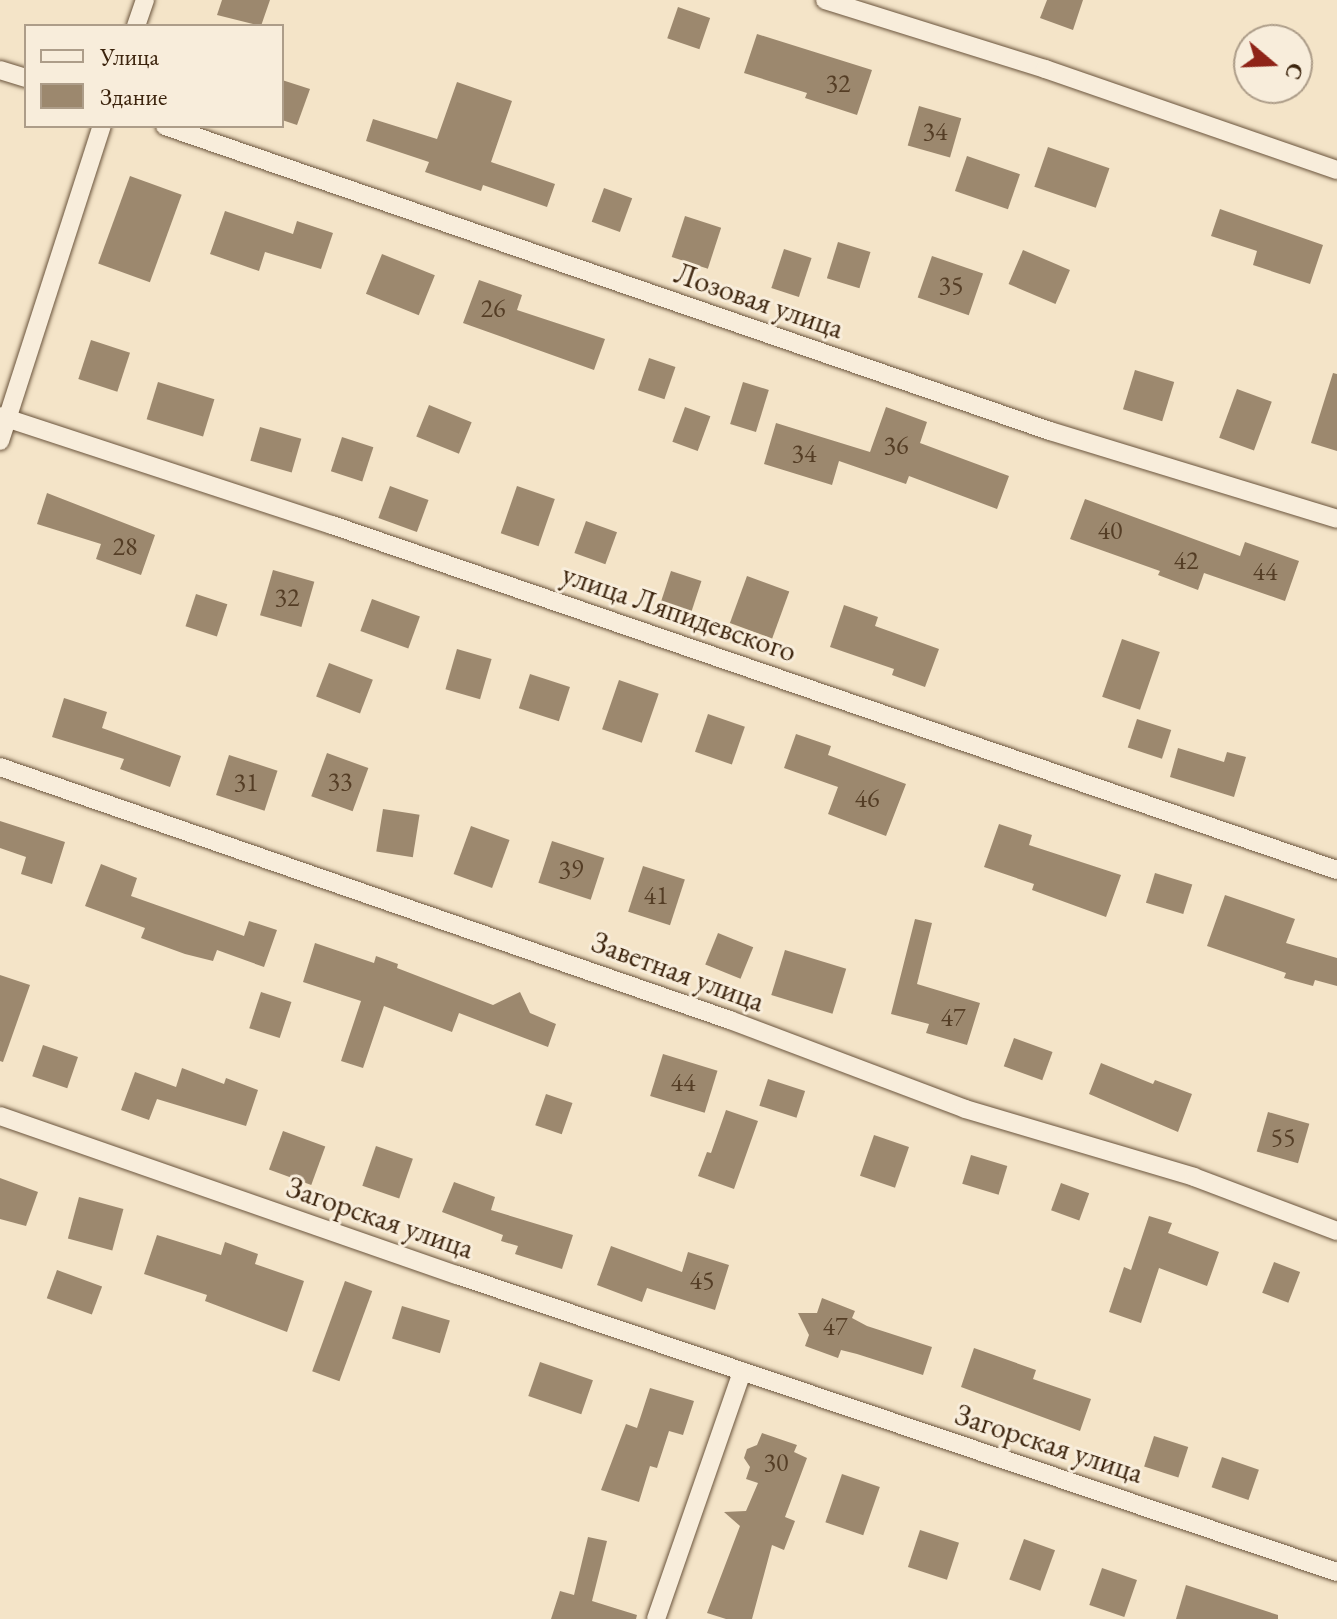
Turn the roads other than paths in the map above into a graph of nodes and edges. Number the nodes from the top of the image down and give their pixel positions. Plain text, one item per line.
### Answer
1 (145, 0) edge
2 (825, 0) edge
3 (137, 24) edge
4 (0, 70) edge
5 (24, 77) edge
6 (101, 128) edge
7 (171, 128) edge
8 (1337, 170) edge
9 (5, 418) edge
10 (0, 441) edge
11 (1337, 519) edge
12 (0, 767) edge
13 (1337, 870) edge
14 (0, 1116) edge
15 (1337, 1231) edge
16 (742, 1372) junction
17 (1337, 1572) edge
18 (656, 1619) edge

1 - 3 street
2 - 8 street
4 - 5 street
6 - 9 street
7 - 11 street, Лозовая улица
9 - 10 street
9 - 13 street, улица Ляпидевского
12 - 15 street, Заветная улица
14 - 16 street, Загорская улица
16 - 17 street, Загорская улица
16 - 18 street

